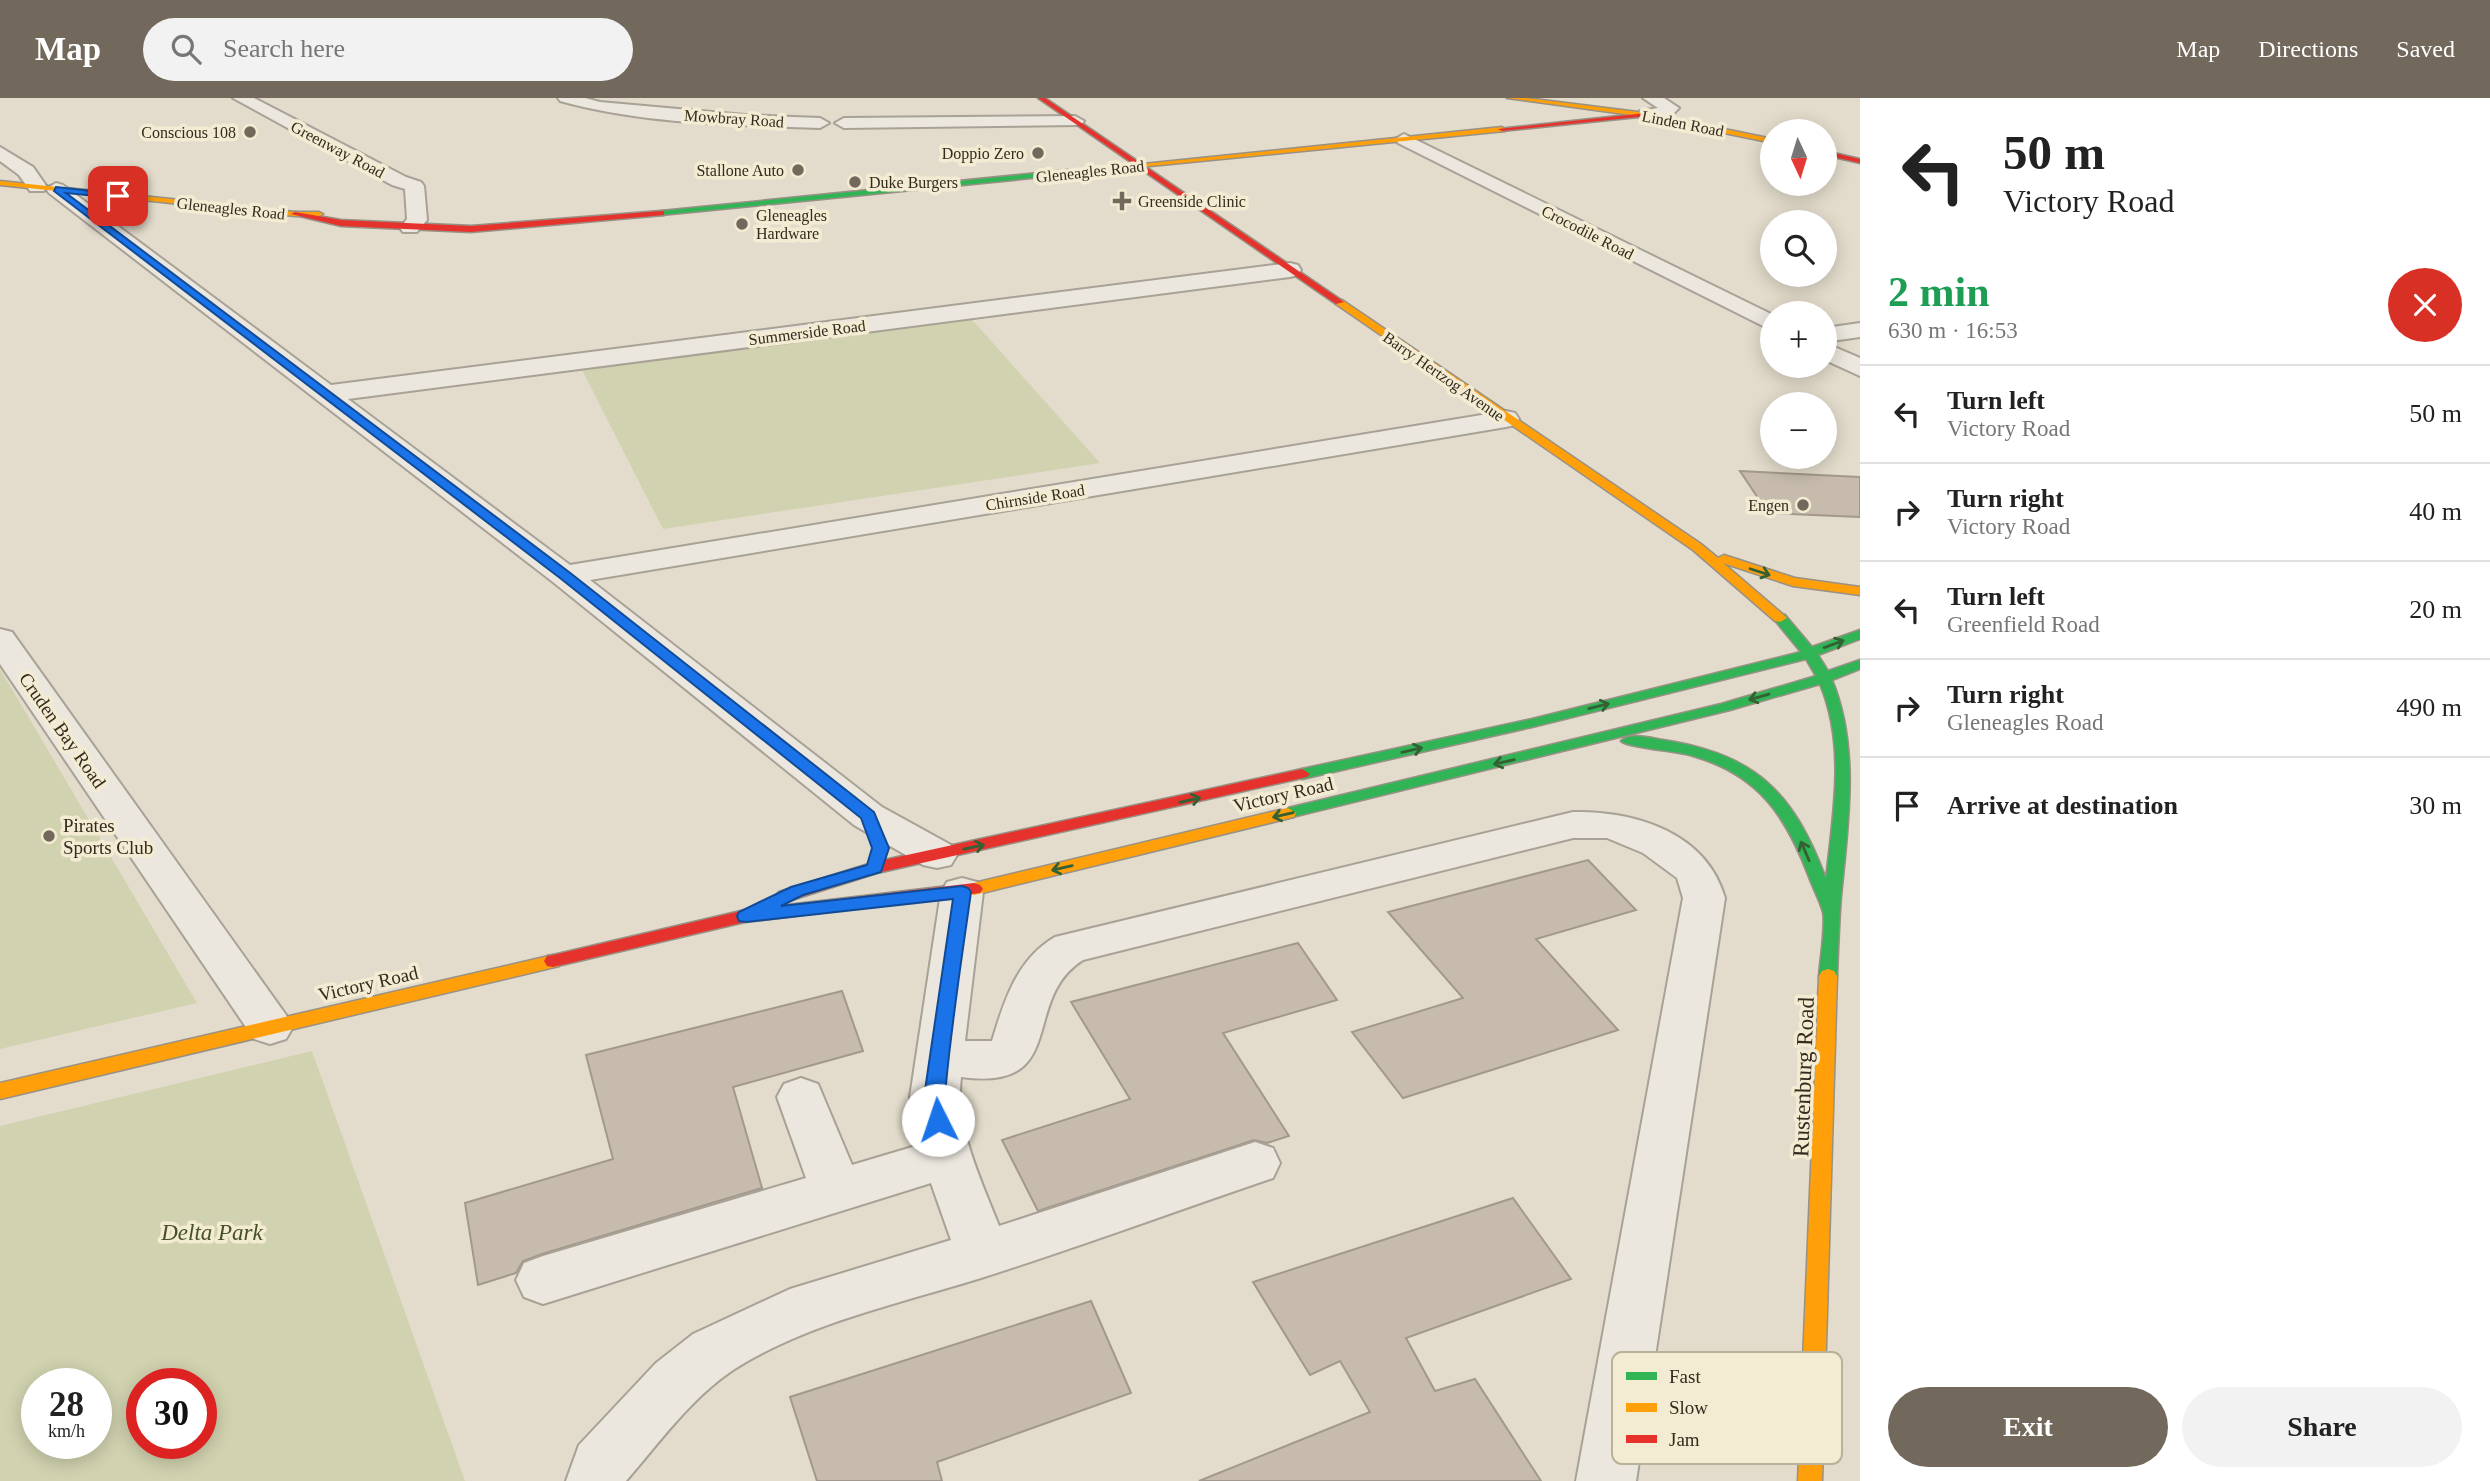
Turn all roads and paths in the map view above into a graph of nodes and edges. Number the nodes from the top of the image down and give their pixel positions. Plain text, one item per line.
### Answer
1 (241, 98) edge
2 (565, 98) edge
3 (1041, 98) edge
4 (1510, 98) edge
5 (1651, 98) edge
6 (768, 106) dead end
7 (1671, 106) junction
8 (1646, 115) junction
9 (1075, 121) junction
10 (783, 123) junction
11 (820, 123) dead end
12 (844, 123) dead end
13 (1760, 138) edge
14 (1404, 139) junction
15 (1760, 139) edge
16 (0, 152) edge
17 (1838, 156) edge
18 (1860, 161) edge
19 (1140, 166) junction
20 (0, 175) edge
21 (35, 179) junction
22 (0, 183) edge
23 (102, 200) junction
24 (390, 207) junction
25 (295, 214) junction
26 (414, 224) junction
27 (1290, 270) junction
28 (1760, 317) edge
29 (1860, 330) edge
30 (1837, 333) edge
31 (1837, 356) edge
32 (1860, 368) edge
33 (324, 394) junction
34 (1506, 419) junction
35 (1696, 547) junction
36 (564, 575) junction
37 (1860, 592) edge
38 (1860, 634) edge
39 (0, 639) edge
40 (1808, 654) junction
41 (1860, 664) edge
42 (1824, 678) junction
43 (1571, 746) junction
44 (1123, 815) junction
45 (868, 816) junction
46 (991, 859) dead end
47 (875, 868) junction
48 (956, 874) junction
49 (778, 899) junction
50 (1831, 914) junction
51 (746, 916) junction
52 (270, 1027) junction
53 (939, 1056) junction
54 (0, 1091) edge
55 (801, 1097) dead end
56 (947, 1157) junction
57 (1255, 1163) dead end
58 (836, 1191) junction
59 (983, 1254) junction
60 (543, 1280) dead end
61 (1628, 1352) edge
62 (1815, 1352) edge
63 (1612, 1445) edge
64 (596, 1481) edge
65 (1606, 1481) edge

1 - 24 street, Greenway Road
2 - 10 street, Mowbray Road
3 - 9 main road, Barry Hertzog Avenue
4 - 8 main road, Linden Road
5 - 7 street
6 - 10 street
7 - 8 street
7 - 13 main road
8 - 14 main road, Gleneagles Road
8 - 15 main road, Linden Road
9 - 12 street
9 - 19 main road, Barry Hertzog Avenue
10 - 11 street, Mowbray Road
14 - 19 main road, Gleneagles Road
14 - 28 street, Crocodile Road
16 - 21 street
17 - 18 main road
19 - 26 main road, Gleneagles Road
19 - 27 main road, Barry Hertzog Avenue
20 - 21 main road
21 - 22 main road
21 - 23 street
23 - 25 main road, Gleneagles Road
23 - 33 street
24 - 25 main road, Gleneagles Road
24 - 25 main road, Gleneagles Road
24 - 26 main road, Gleneagles Road
24 - 26 street, Greenway Road
27 - 33 street, Summerside Road
27 - 34 main road, Barry Hertzog Avenue
29 - 30 street
31 - 32 street
33 - 36 street
34 - 35 main road, Barry Hertzog Avenue
34 - 36 street, Chirnside Road
35 -> 37 main road
35 - 40 main road, Barry Hertzog Avenue
36 - 45 street
40 -> 38 main road, Victory Road
39 - 52 street, Cruden Bay Road
40 - 42 main road, Barry Hertzog Avenue
44 -> 40 main road, Victory Road
41 - 42 main road, Victory Road
42 -> 43 main road, Victory Road
42 - 50 main road, Rustenburg Road
43 -> 48 main road, Victory Road
50 -> 43 main road
44 - 46 main road
48 -> 44 main road, Victory Road
45 - 47 street
45 - 48 street
47 - 48 main road, Victory Road
47 - 49 main road, Victory Road
48 - 49 main road
48 - 51 main road, Victory Road
48 - 53 street
49 - 51 main road, Victory Road
50 - 62 main road, Rustenburg Road
51 - 52 main road, Victory Road
52 - 54 main road, Victory Road
53 - 56 street
53 - 61 street
55 - 58 street
56 - 58 street
56 - 59 street
57 - 59 street
58 - 60 street
59 - 64 street
63 - 65 street

